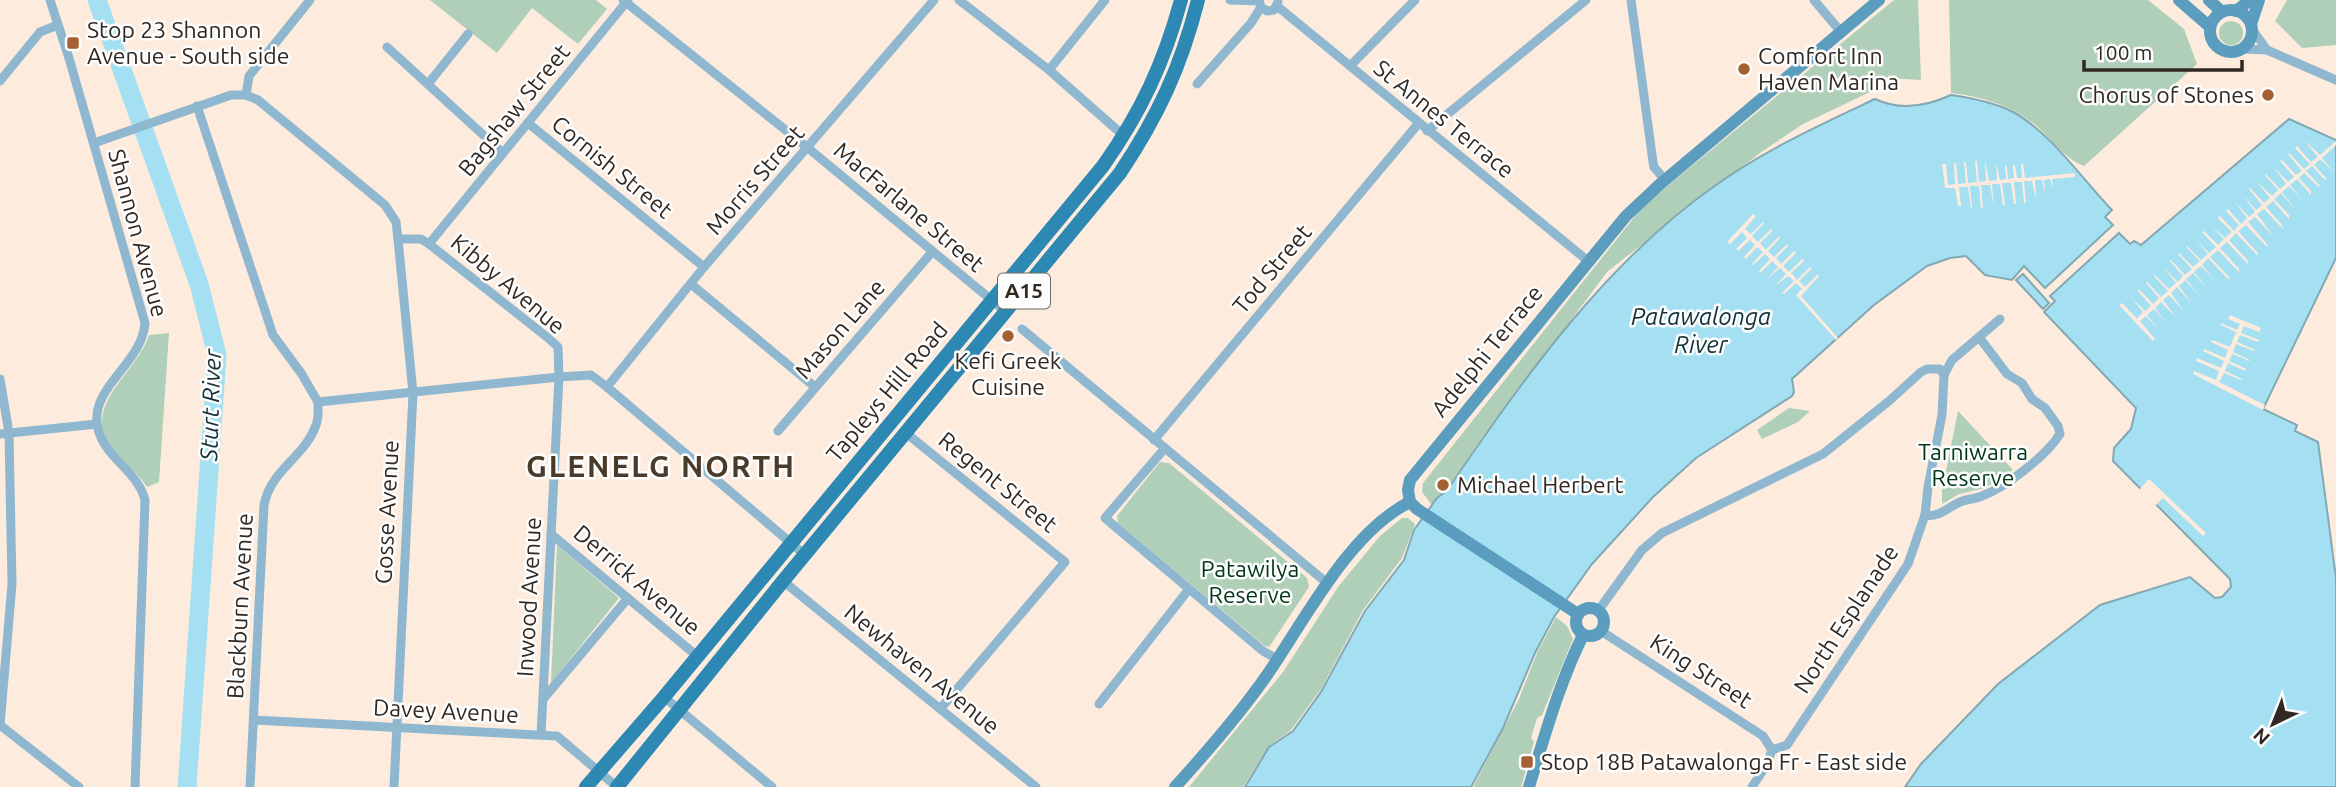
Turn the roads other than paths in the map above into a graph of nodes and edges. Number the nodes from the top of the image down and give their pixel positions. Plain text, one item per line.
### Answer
1 (50, 0) edge
2 (310, 0) edge
3 (934, 0) edge
4 (959, 0) edge
5 (1105, 0) edge
6 (1181, 0) edge
7 (1198, 0) edge
8 (1230, 0) edge
9 (1415, 0) edge
10 (1586, 0) edge
11 (1631, 0) edge
12 (1814, 0) edge
13 (1879, 0) edge
14 (2179, 0) edge
15 (2209, 0) edge
16 (2259, 0) edge
17 (626, 1) edge
18 (1260, 3) edge
19 (1278, 3) edge
20 (2220, 6) edge
21 (2242, 6) edge
22 (58, 25) junction
23 (2251, 26) junction
24 (2210, 27) junction
25 (1841, 32) junction
26 (468, 34) dead end
27 (387, 47) dead end
28 (2243, 49) junction
29 (2267, 50) junction
30 (1350, 66) junction
31 (1049, 70) junction
32 (0, 80) edge
33 (2336, 80) edge
34 (428, 84) junction
35 (1198, 84) dead end
36 (246, 96) junction
37 (197, 107) junction
38 (528, 123) junction
39 (1418, 124) junction
40 (1427, 131) junction
41 (1125, 136) junction
42 (94, 143) junction
43 (808, 148) junction
44 (503, 153) junction
45 (1665, 180) junction
46 (398, 239) junction
47 (429, 244) junction
48 (932, 252) junction
49 (1588, 261) junction
50 (704, 267) junction
51 (691, 284) junction
52 (992, 300) junction
53 (1006, 312) junction
54 (2000, 319) dead end
55 (1022, 329) dead end
56 (1979, 337) junction
57 (1939, 371) junction
58 (559, 377) junction
59 (0, 379) edge
60 (607, 387) junction
61 (815, 387) junction
62 (413, 393) junction
63 (318, 402) junction
64 (97, 424) junction
65 (778, 431) dead end
66 (906, 433) junction
67 (5, 434) edge
68 (1154, 440) junction
69 (1165, 448) junction
70 (1410, 502) junction
71 (1925, 515) junction
72 (551, 534) junction
73 (791, 544) junction
74 (805, 555) junction
75 (783, 581) junction
76 (1327, 583) junction
77 (1189, 589) junction
78 (628, 598) junction
79 (1598, 611) junction
80 (1574, 612) junction
81 (1601, 631) junction
82 (1583, 635) junction
83 (697, 656) junction
84 (1278, 659) junction
85 (664, 697) junction
86 (544, 698) junction
87 (1099, 704) dead end
88 (941, 708) junction
89 (680, 711) junction
90 (254, 720) junction
91 (0, 725) edge
92 (396, 728) junction
93 (541, 735) junction
94 (1772, 750) junction
95 (599, 772) junction
96 (79, 787) edge
97 (135, 787) edge
98 (250, 787) edge
99 (394, 787) edge
100 (586, 787) edge
101 (617, 787) edge
102 (772, 787) edge
103 (1036, 787) edge
104 (1175, 787) edge
105 (1529, 787) edge
106 (1752, 787) edge

1 - 22 street, Shannon Avenue
2 - 36 street
3 - 43 street, Morris Street
4 - 31 street
5 - 31 street
6 - 41 main road, Tapleys Hill Road / A15
7 - 53 main road, Tapleys Hill Road / A15
8 - 18 street
9 - 30 street
10 - 40 street
11 - 45 street
12 - 25 street
13 - 25 street, Adelphi Terrace
14 - 24 street
15 - 20 street
16 - 23 street
17 - 38 street, Bagshaw Street
17 - 43 street, MacFarlane Street
18 - 19 street
18 - 35 street
19 - 30 street, St Annes Terrace
20 - 21 street
20 - 24 street
21 - 23 street
22 - 32 street
22 - 42 street, Shannon Avenue
23 - 28 street
23 - 29 street
24 - 28 street
25 - 45 street, Adelphi Terrace
26 - 34 street
27 - 34 street
28 - 29 street
29 - 33 street
30 - 39 street, St Annes Terrace
31 - 41 street
34 - 44 street
36 - 37 street
36 - 46 street
37 - 42 street
37 - 63 street
38 - 44 street, Bagshaw Street
38 - 50 street, Cornish Street
39 - 40 street, St Annes Terrace
39 - 68 street, Tod Street
40 - 49 street, St Annes Terrace
41 - 52 main road, Tapleys Hill Road / A15
42 - 64 street, Shannon Avenue
43 - 48 street, MacFarlane Street
43 - 50 street, Morris Street
44 - 47 street, Bagshaw Street
45 - 49 street, Adelphi Terrace
46 - 47 street, Kibby Avenue
46 - 62 street, Gosse Avenue
47 - 58 street, Kibby Avenue
48 - 52 street, MacFarlane Street
48 - 61 street, Mason Lane
49 - 70 street, Adelphi Terrace
50 - 51 street, Morris Street
51 - 60 street, Morris Street
51 - 61 street
52 - 53 street, MacFarlane Street
52 - 73 main road, Tapleys Hill Road / A15
53 - 66 main road, Tapleys Hill Road / A15
54 - 56 street
55 - 68 street
56 - 57 street
56 - 71 street
57 - 71 street, North Esplanade
57 - 79 street
58 - 60 street
58 - 62 street
58 - 72 street, Inwood Avenue
59 - 67 street
60 - 73 street
61 - 65 street, Mason Lane
62 - 63 street
62 - 92 street, Gosse Avenue
63 - 90 street, Blackburn Avenue
64 - 67 street
64 - 97 street
66 - 74 main road, Tapleys Hill Road / A15
66 - 88 street, Regent Street
67 - 91 street
68 - 69 street
69 - 76 street
69 - 77 street
70 - 76 street
70 - 80 street
71 - 94 street, North Esplanade
72 - 78 street, Derrick Avenue
72 - 86 street, Inwood Avenue
73 - 74 street
73 - 83 main road, Tapleys Hill Road / A15
74 - 75 main road, Tapleys Hill Road / A15
75 - 88 street, Newhaven Avenue
75 - 89 main road, Tapleys Hill Road / A15
76 - 84 street
77 - 84 street
77 - 87 street
78 - 83 street, Derrick Avenue
78 - 86 street
79 - 80 street
79 - 81 street
80 - 82 street
81 - 82 street
81 - 94 street, King Street
82 - 105 street
83 - 85 main road, Tapleys Hill Road / A15
84 - 104 street
85 - 89 street
85 - 95 main road, Tapleys Hill Road / A15
86 - 93 street, Inwood Avenue
88 - 103 street, Newhaven Avenue
89 - 101 main road, Tapleys Hill Road / A15
89 - 102 street
90 - 92 street, Davey Avenue
90 - 98 street, Blackburn Avenue
91 - 96 street
92 - 93 street, Davey Avenue
92 - 99 street, Gosse Avenue
93 - 95 street, Davey Avenue
94 - 106 street, North Esplanade
95 - 100 main road, Tapleys Hill Road / A15
95 - 101 street, Davey Avenue

